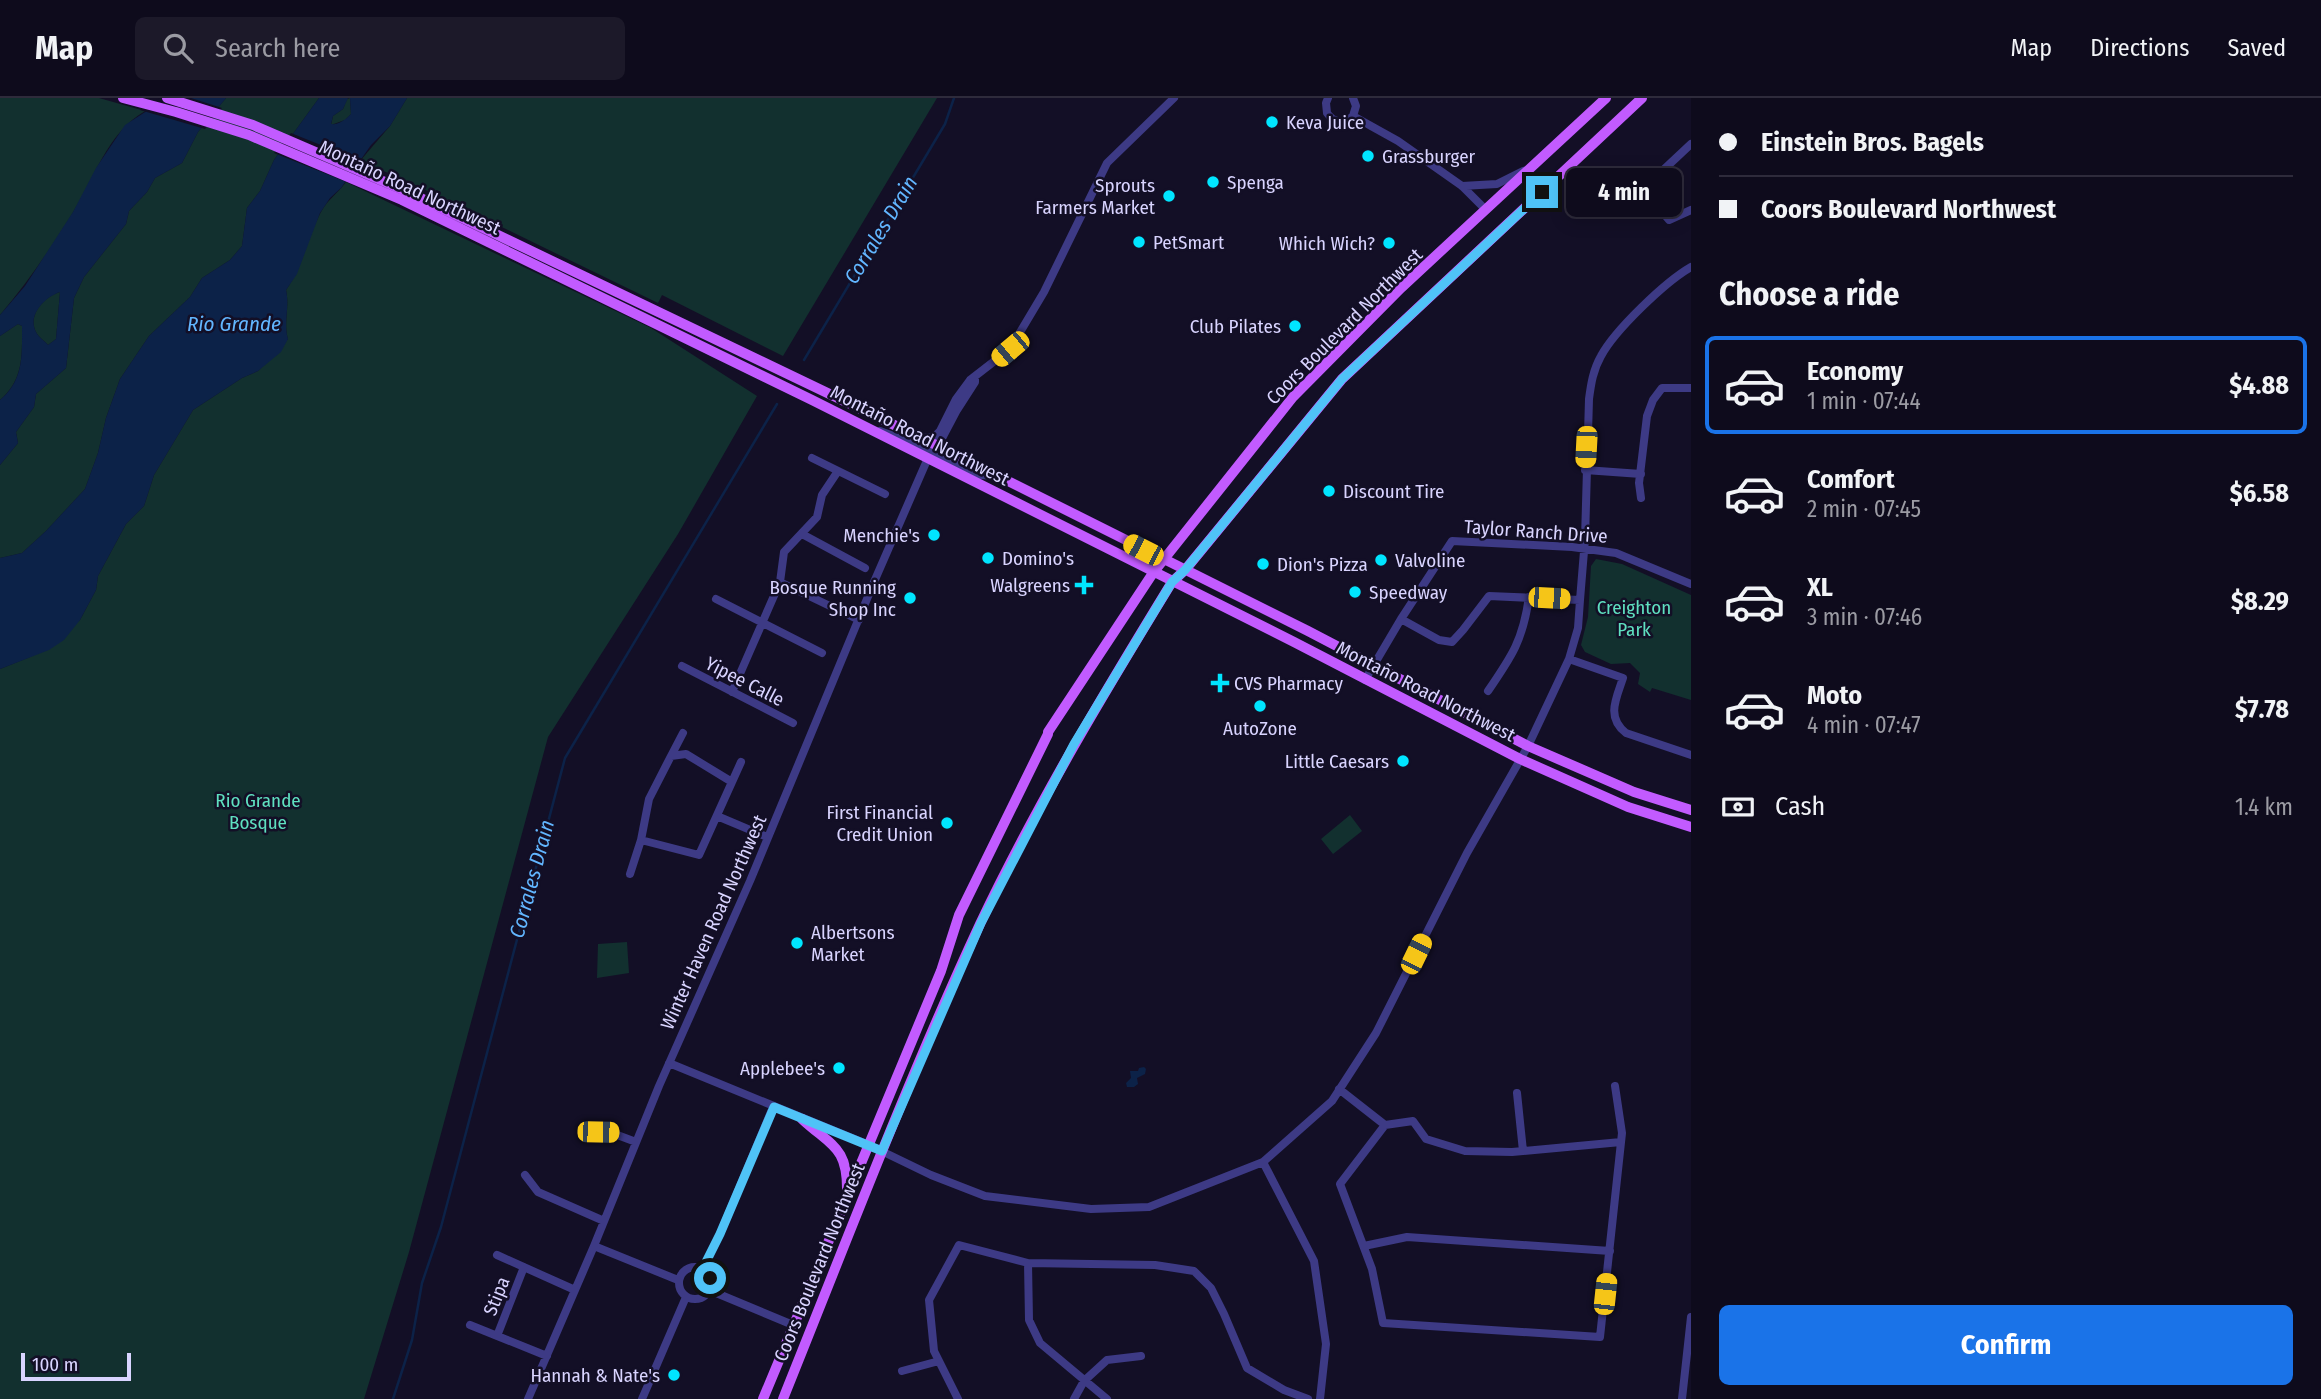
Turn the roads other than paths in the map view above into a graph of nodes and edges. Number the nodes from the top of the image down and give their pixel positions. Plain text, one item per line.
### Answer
1 (123, 98) edge
2 (167, 98) edge
3 (1174, 98) edge
4 (1328, 98) edge
5 (1353, 98) edge
6 (1606, 98) edge
7 (1642, 98) edge
8 (1353, 116) junction
9 (1691, 144) edge
10 (1532, 167) junction
11 (1462, 186) junction
12 (1486, 210) junction
13 (1691, 210) edge
14 (1691, 267) edge
15 (650, 316) junction
16 (975, 377) junction
17 (1691, 388) edge
18 (867, 428) junction
19 (920, 438) junction
20 (938, 446) junction
21 (812, 458) dead end
22 (928, 458) junction
23 (1585, 470) junction
24 (838, 471) junction
25 (1641, 474) junction
26 (998, 477) junction
27 (885, 494) dead end
28 (1641, 498) dead end
29 (802, 534) junction
30 (1584, 548) junction
31 (1164, 560) junction
32 (865, 569) dead end
33 (1185, 570) junction
34 (1153, 573) junction
35 (780, 582) junction
36 (1172, 582) junction
37 (1691, 584) edge
38 (1529, 597) junction
39 (716, 600) dead end
40 (1580, 600) junction
41 (1401, 619) junction
42 (859, 620) junction
43 (763, 623) junction
44 (822, 653) dead end
45 (1569, 659) junction
46 (682, 666) dead end
47 (1373, 666) junction
48 (1366, 680) junction
49 (1488, 691) dead end
50 (732, 692) junction
51 (793, 723) dead end
52 (683, 733) dead end
53 (1528, 746) junction
54 (1691, 755) edge
55 (671, 756) junction
56 (1520, 759) junction
57 (741, 762) dead end
58 (732, 782) junction
59 (1691, 810) edge
60 (717, 816) junction
61 (1691, 827) edge
62 (767, 837) junction
63 (640, 840) junction
64 (629, 874) dead end
65 (668, 1063) junction
66 (1615, 1086) dead end
67 (1339, 1089) junction
68 (1517, 1093) dead end
69 (774, 1107) junction
70 (802, 1119) junction
71 (1385, 1125) junction
72 (598, 1132) dead end
73 (636, 1142) junction
74 (1621, 1142) junction
75 (869, 1145) junction
76 (882, 1151) junction
77 (1523, 1152) junction
78 (1263, 1162) junction
79 (525, 1175) dead end
80 (846, 1199) junction
81 (604, 1221) junction
82 (594, 1246) junction
83 (1364, 1246) junction
84 (1610, 1251) junction
85 (497, 1255) dead end
86 (1028, 1263) junction
87 (524, 1267) junction
88 (703, 1268) junction
89 (678, 1280) junction
90 (575, 1290) junction
91 (709, 1290) junction
92 (686, 1297) junction
93 (1691, 1317) edge
94 (470, 1325) dead end
95 (793, 1325) junction
96 (497, 1336) junction
97 (1690, 1345) edge
98 (547, 1356) junction
99 (1141, 1356) dead end
100 (939, 1362) junction
101 (902, 1371) dead end
102 (1084, 1381) junction
103 (528, 1399) edge
104 (642, 1399) edge
105 (763, 1399) edge
106 (783, 1399) edge
107 (958, 1399) edge
108 (1074, 1399) edge
109 (1107, 1399) edge
110 (1308, 1399) edge
111 (1320, 1399) edge
112 (1682, 1399) edge

1 - 15 main road, Montaño Road Northwest
2 - 15 main road, Montaño Road Northwest
3 - 16 street
4 - 8 street
5 - 8 street
6 - 10 main road, Coors Boulevard Northwest
7 - 33 main road, Coors Boulevard Northwest
8 - 11 street
9 - 13 street
10 - 11 street
10 - 12 main road, Coors Boulevard Northwest
11 - 12 street
12 - 31 main road, Coors Boulevard Northwest
14 - 23 street
15 - 18 main road, Montaño Road Northwest
15 - 19 main road, Montaño Road Northwest
16 - 19 street
16 - 20 street
17 - 25 street
18 - 20 street
18 - 22 main road, Montaño Road Northwest
19 - 20 main road, Montaño Road Northwest
20 - 26 main road, Montaño Road Northwest
21 - 24 street
22 - 26 street
22 - 34 main road, Montaño Road Northwest
22 - 42 street, Winter Haven Road Northwest
23 - 25 street
23 - 30 street
24 - 27 street
24 - 29 street
25 - 28 street
26 - 31 main road, Montaño Road Northwest
29 - 32 street
29 - 35 street
30 - 37 street, Taylor Ranch Drive
30 - 40 street
30 - 41 street, Taylor Ranch Drive
31 - 33 main road, Montaño Road Northwest
31 - 34 main road, Coors Boulevard Northwest
33 - 36 main road, Coors Boulevard Northwest
33 - 47 main road, Montaño Road Northwest
34 - 36 main road, Montaño Road Northwest
34 - 75 main road, Coors Boulevard Northwest
35 - 42 street
35 - 43 street
36 - 48 main road, Montaño Road Northwest
36 - 76 main road, Coors Boulevard Northwest
38 - 40 street
38 - 41 street
38 - 49 street
39 - 43 street
40 - 45 street
41 - 47 street, Taylor Ranch Drive
42 - 62 street, Winter Haven Road Northwest
43 - 44 street
43 - 50 street
45 - 53 street
45 - 54 street
46 - 50 street, Yipee Calle
47 - 48 street, Taylor Ranch Drive
47 - 53 main road, Montaño Road Northwest
48 - 56 main road, Montaño Road Northwest
50 - 51 street, Yipee Calle
52 - 55 street
53 - 56 street
53 - 59 main road, Montaño Road Northwest
55 - 58 street
55 - 63 street
56 - 61 main road, Montaño Road Northwest
56 - 67 street
57 - 58 street
58 - 60 street
60 - 62 street
60 - 63 street
62 - 65 street, Winter Haven Road Northwest
63 - 64 street
65 - 69 street
65 - 73 street, Winter Haven Road Northwest
66 - 74 street
67 - 71 street
67 - 78 street
68 - 77 street
69 - 70 street
69 - 88 street
70 - 75 street
70 - 80 main road
71 - 77 street
71 - 83 street
72 - 73 street
73 - 81 street, Winter Haven Road Northwest
74 - 77 street
74 - 84 street
75 - 76 street
75 - 80 main road, Coors Boulevard Northwest
76 - 78 street
76 - 106 main road, Coors Boulevard Northwest
78 - 111 street
79 - 81 street
80 - 95 main road, Coors Boulevard Northwest
81 - 82 street, Winter Haven Road Northwest
82 - 89 street
82 - 90 street, Winter Haven Road Northwest
83 - 84 street
83 - 84 street
85 - 87 street
86 - 100 street
86 - 102 street
86 - 110 street
87 - 90 street
87 - 96 street, Stipa
88 - 89 street
88 - 91 street
89 - 92 street
90 - 98 street, Winter Haven Road Northwest
91 - 92 street
91 - 95 street
92 - 104 street
93 - 97 street
94 - 96 street
95 - 105 main road, Coors Boulevard Northwest
96 - 98 street
97 - 112 street
98 - 103 street, Winter Haven Road Northwest
99 - 102 street
100 - 101 street
100 - 107 street
102 - 108 street
102 - 109 street

